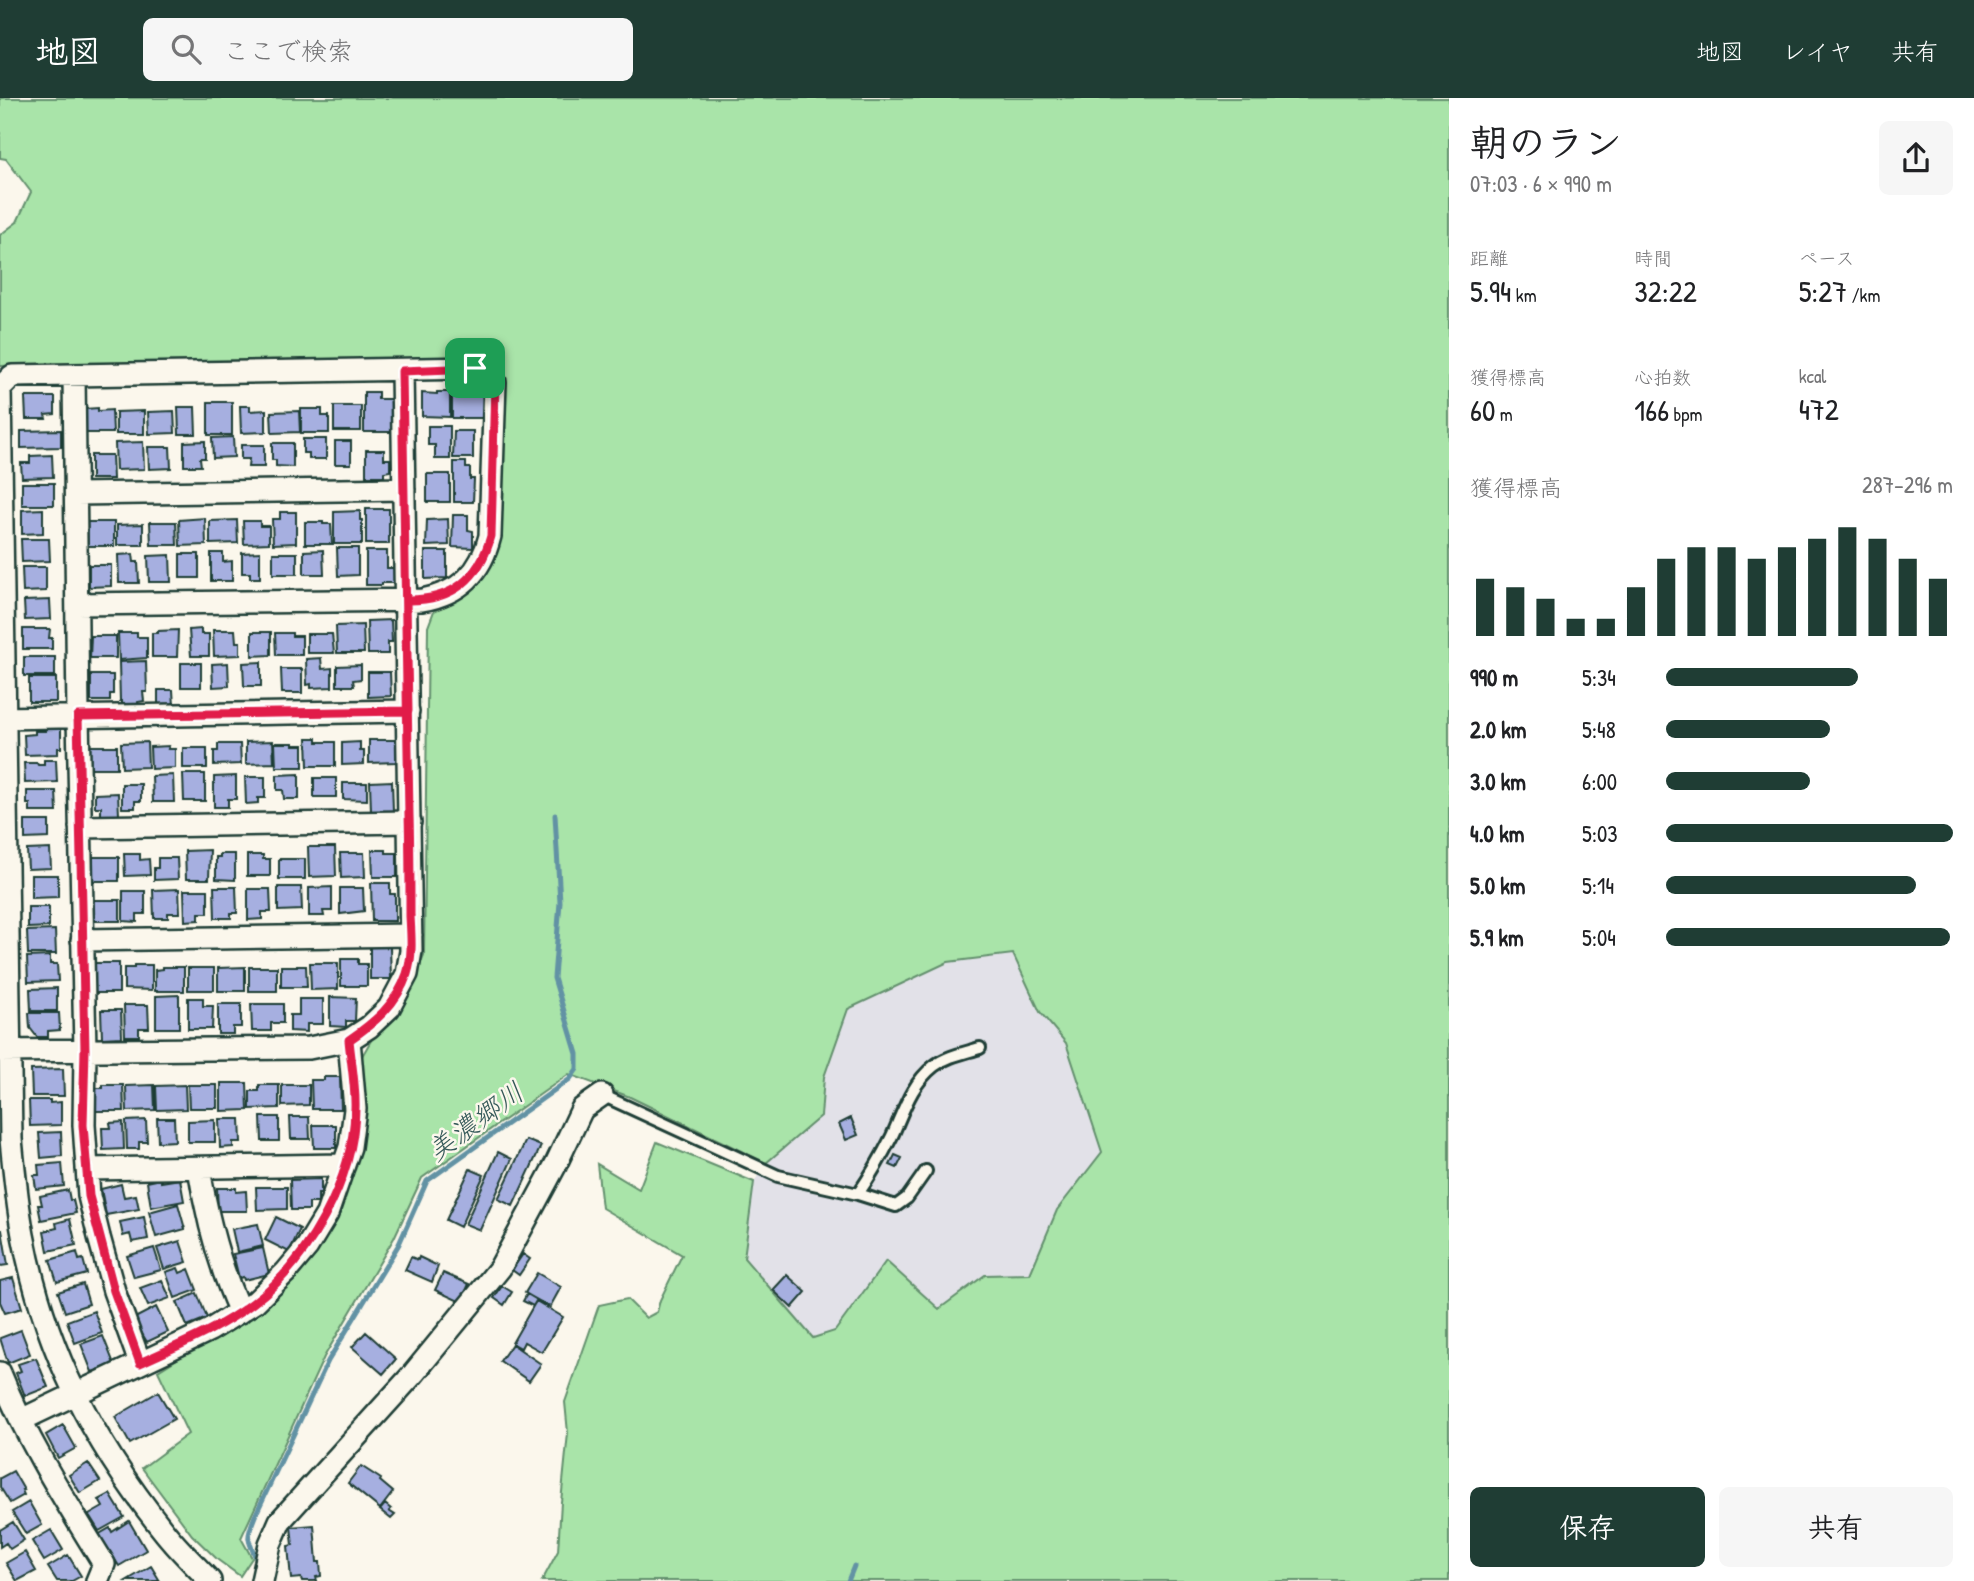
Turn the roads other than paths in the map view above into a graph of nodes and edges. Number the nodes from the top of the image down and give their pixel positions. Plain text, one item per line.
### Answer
1 (402, 371) junction
2 (74, 375) junction
3 (0, 464) edge
4 (404, 489) junction
5 (76, 494) junction
6 (406, 600) junction
7 (77, 604) junction
8 (408, 711) junction
9 (78, 716) junction
10 (2, 718) edge
11 (410, 822) junction
12 (80, 827) junction
13 (411, 935) junction
14 (82, 940) junction
15 (349, 1040) junction
16 (980, 1048) dead end
17 (85, 1050) junction
18 (5, 1051) edge
19 (601, 1095) joint
20 (344, 1166) junction
21 (199, 1168) junction
22 (87, 1169) junction
23 (926, 1171) dead end
24 (858, 1194) junction
25 (240, 1312) junction
26 (140, 1363) junction
27 (0, 1373) edge
28 (75, 1394) junction
29 (21, 1420) junction
30 (97, 1581) edge
31 (210, 1581) edge
32 (262, 1581) edge

1 - 2 street
1 - 4 street
1 - 6 street
2 - 3 street
2 - 5 street
3 - 10 street
4 - 5 street
4 - 6 street
5 - 7 street
6 - 7 street
6 - 8 street
7 - 9 street
8 - 9 street
8 - 11 street
9 - 10 street
9 - 12 street
10 - 18 street
11 - 12 street
11 - 13 street
12 - 14 street
13 - 14 street
13 - 15 street
14 - 17 street
15 - 17 street
15 - 20 street
16 - 24 lane
17 - 18 street
17 - 22 street
18 - 28 street
19 - 24 lane
19 - 32 street
20 - 21 street
20 - 25 street
21 - 22 street
21 - 25 street
22 - 26 street
23 - 24 lane
25 - 26 street
26 - 28 street
27 - 29 street
28 - 29 street
28 - 31 street
29 - 30 street

